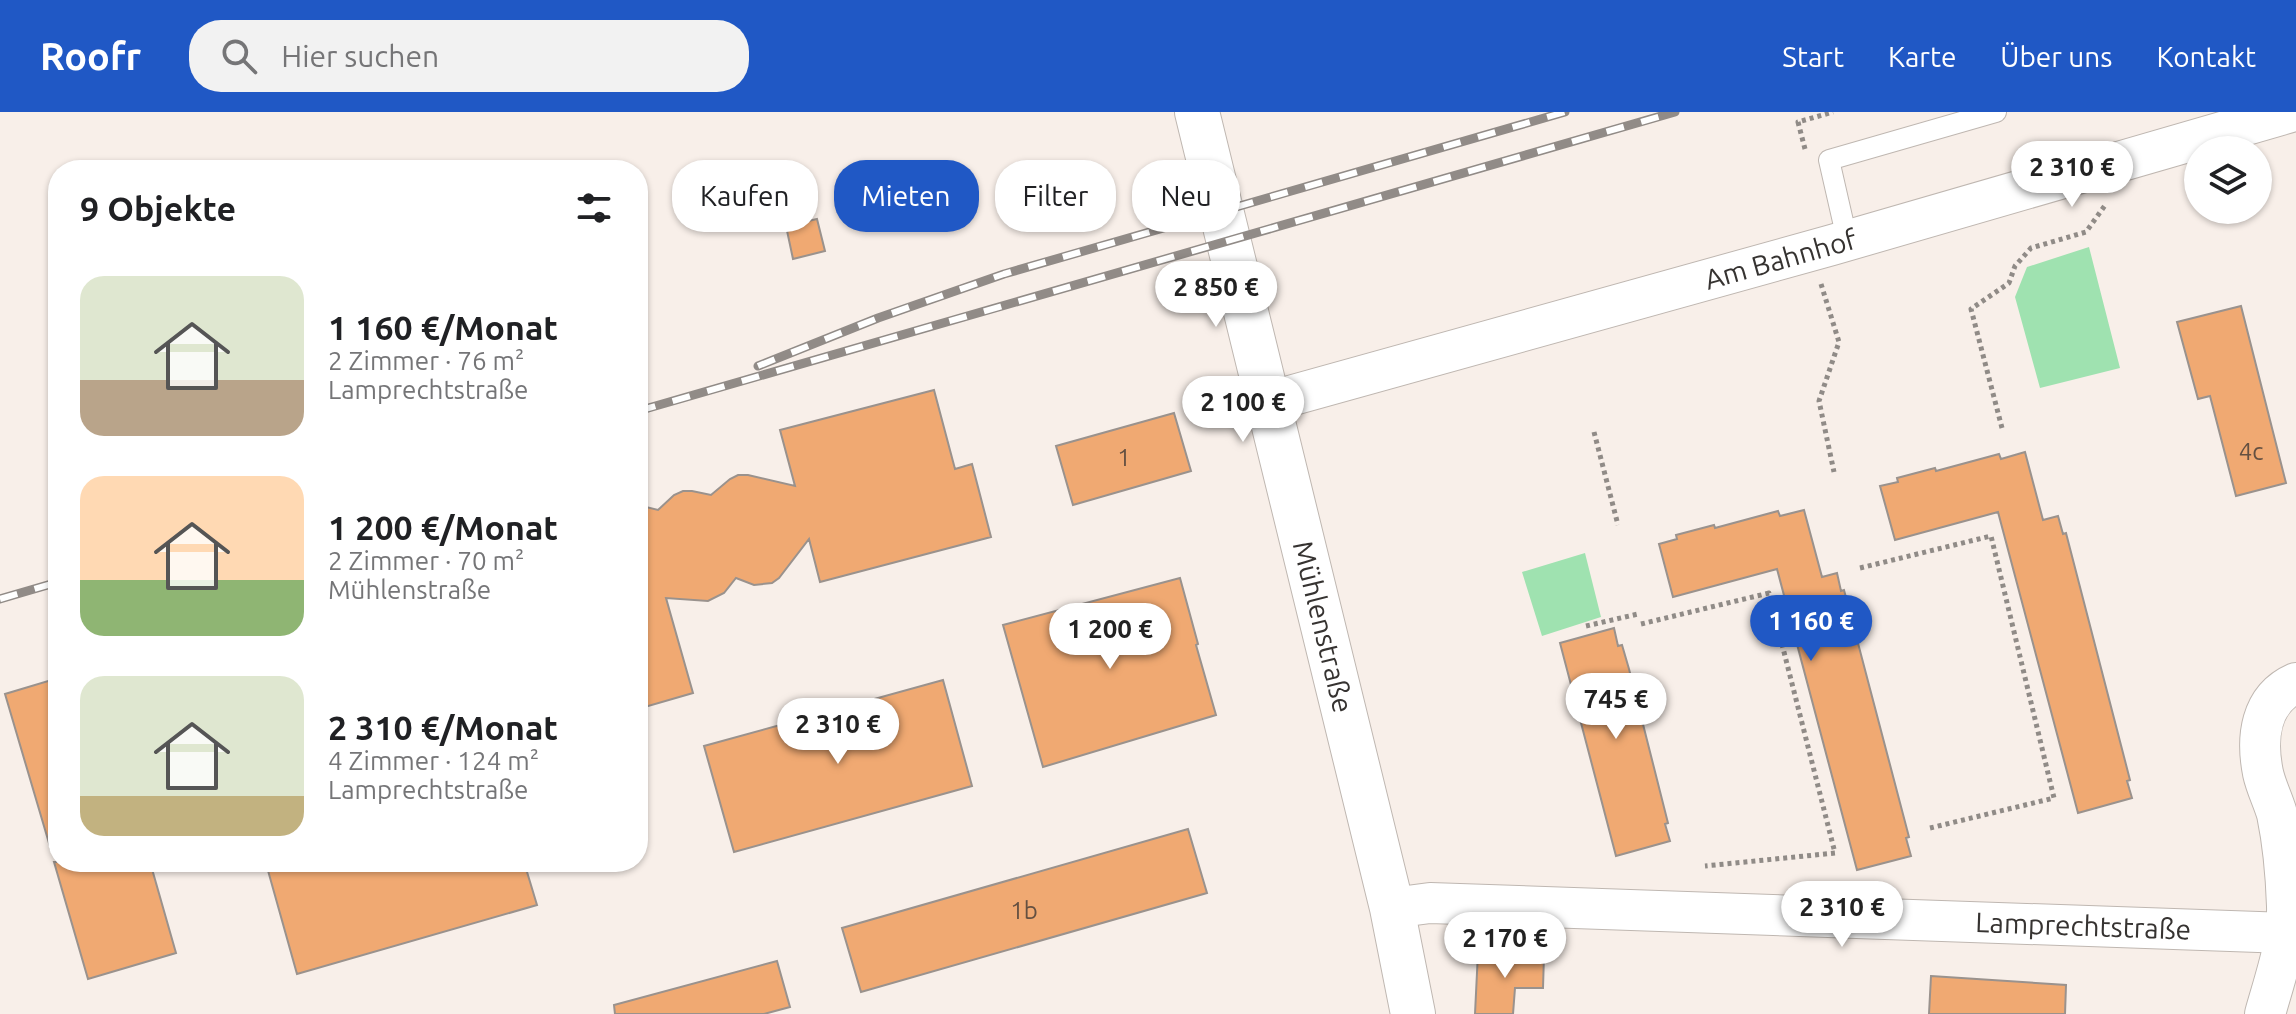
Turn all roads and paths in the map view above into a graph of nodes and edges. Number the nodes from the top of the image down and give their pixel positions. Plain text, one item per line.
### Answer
1 (1197, 112) edge
2 (1996, 112) edge
3 (2291, 112) edge
4 (2111, 197) dead end
5 (1847, 239) junction
6 (1820, 283) dead end
7 (1268, 402) junction
8 (2002, 428) dead end
9 (1594, 432) dead end
10 (1834, 472) dead end
11 (1618, 525) dead end
12 (1860, 568) dead end
13 (1638, 614) dead end
14 (1641, 624) dead end
15 (1586, 626) dead end
16 (2296, 683) edge
17 (1930, 828) dead end
18 (1705, 866) dead end
19 (1392, 908) junction
20 (2291, 935) edge
21 (1413, 1014) edge
22 (2265, 1014) edge

1 - 7 main road, Mühlenstraße
2 - 5 lane
3 - 5 street, Am Bahnhof
4 - 8 path
5 - 7 street, Am Bahnhof
6 - 10 path
7 - 19 main road, Mühlenstraße
9 - 11 path
12 - 17 path
13 - 15 path
14 - 18 path
16 - 20 street
19 - 20 street, Lamprechtstraße
19 - 21 main road, Mühlenstraße
20 - 22 street

